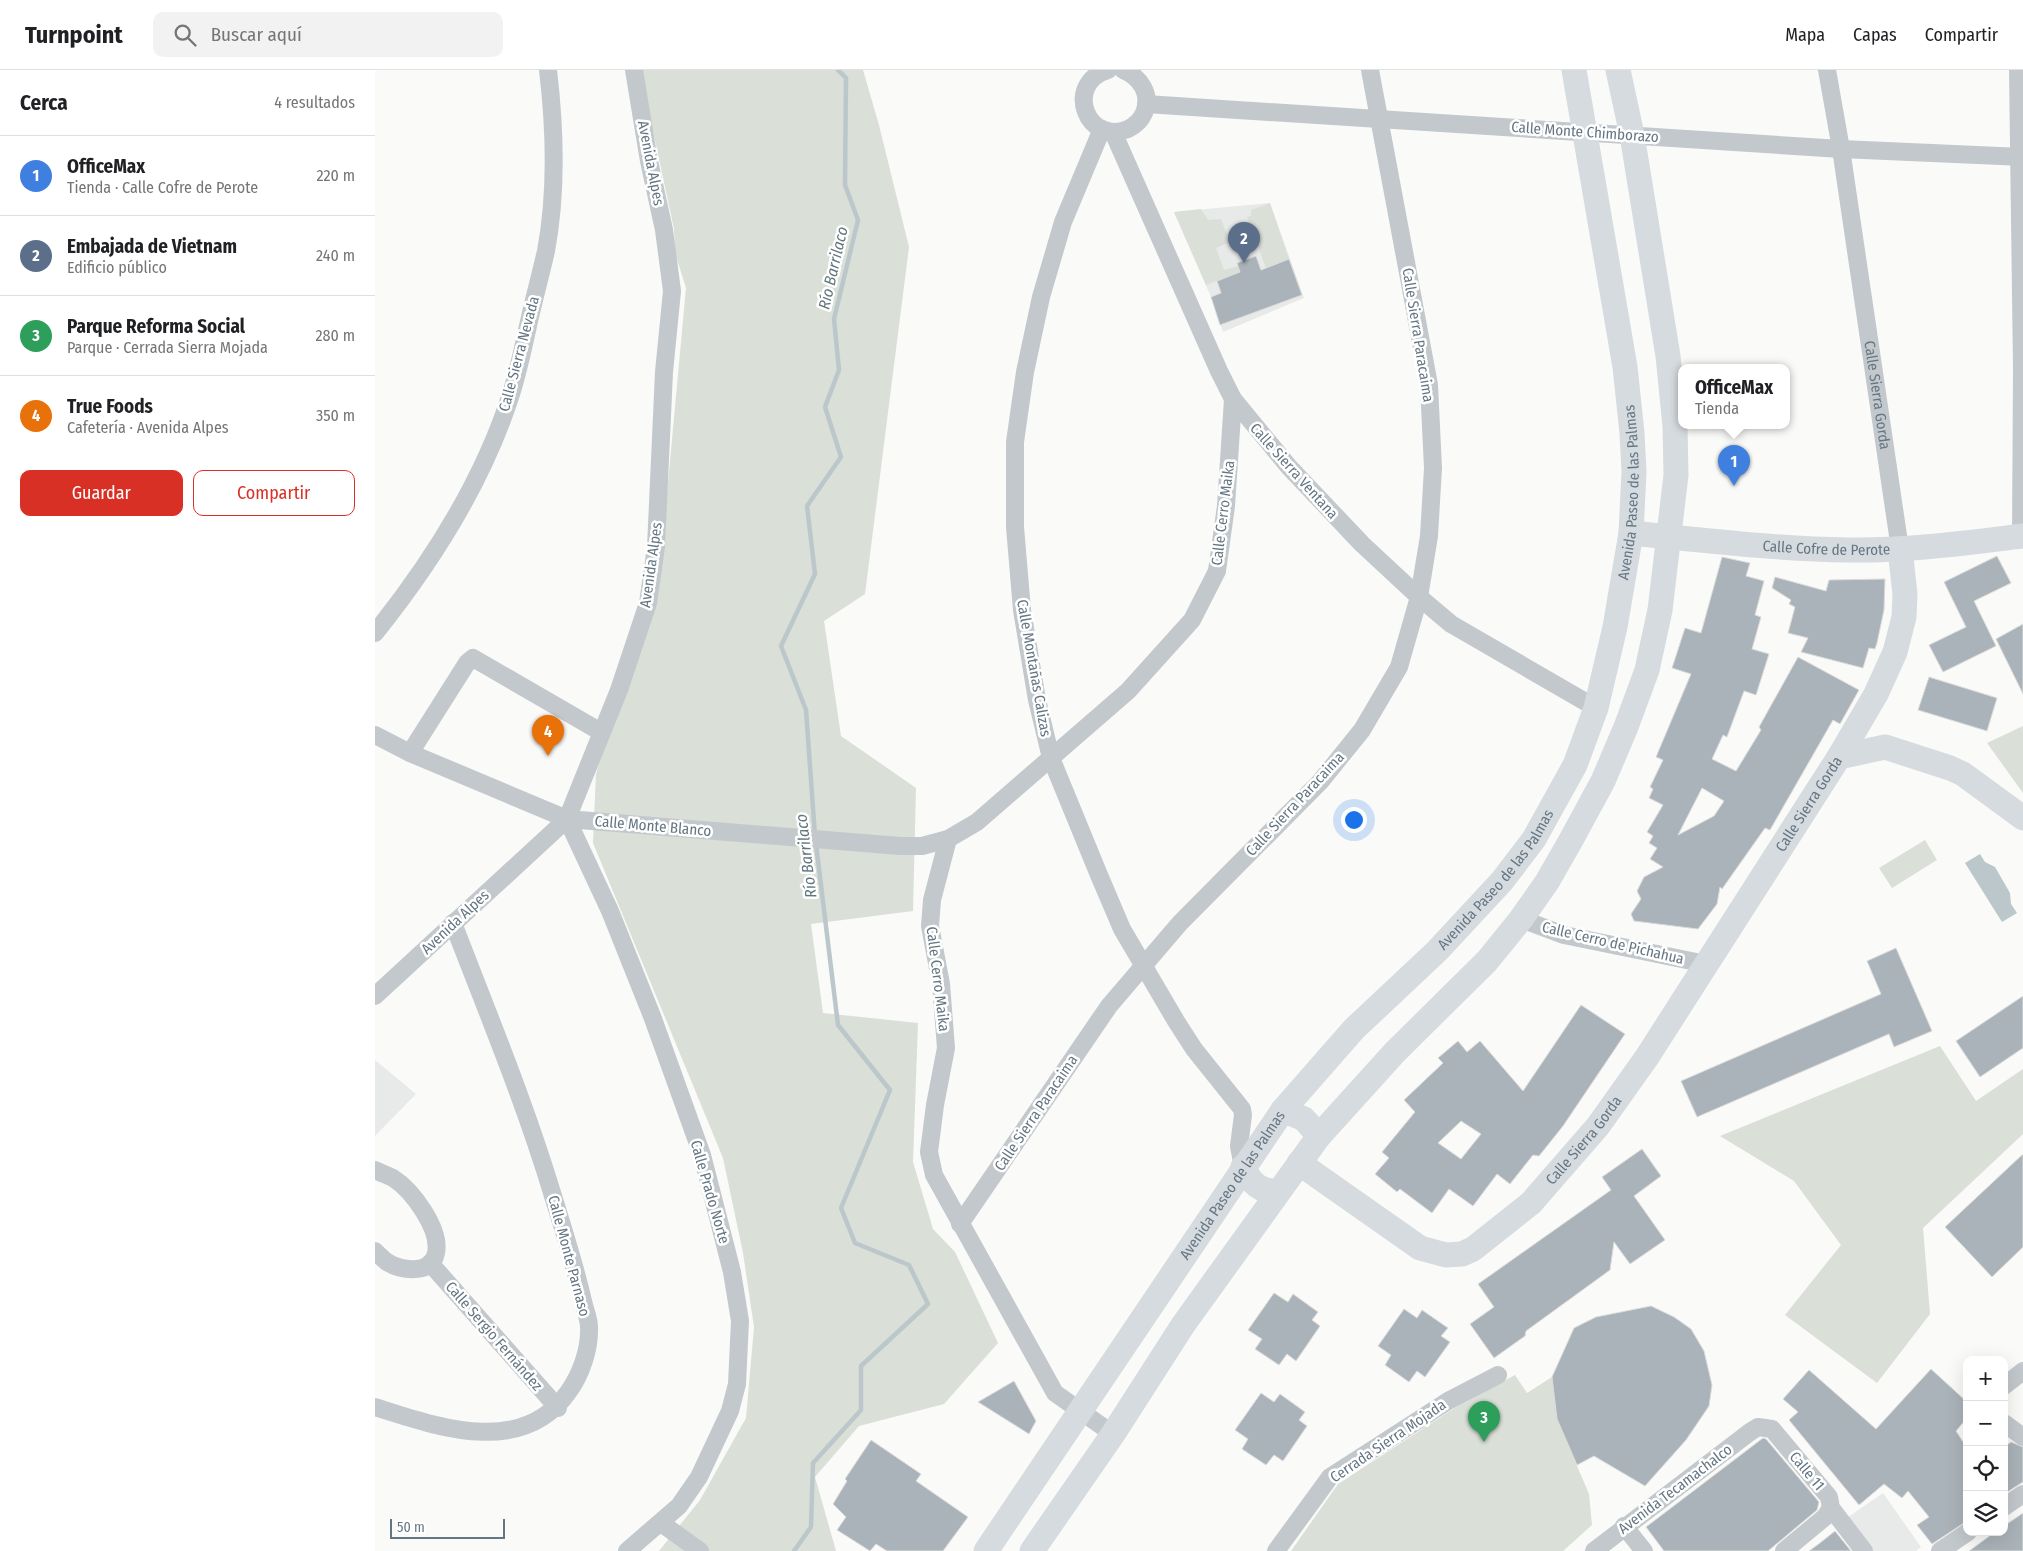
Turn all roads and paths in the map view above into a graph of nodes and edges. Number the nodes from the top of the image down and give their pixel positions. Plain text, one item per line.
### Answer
1 (548, 70) edge
2 (634, 70) edge
3 (1123, 70) edge
4 (1370, 70) edge
5 (1574, 70) edge
6 (1618, 70) edge
7 (1827, 70) edge
8 (2018, 70) edge
9 (1096, 72) edge
10 (1147, 104) junction
11 (1380, 118) junction
12 (1108, 131) junction
13 (1585, 133) junction
14 (1631, 135) junction
15 (1841, 148) junction
16 (2022, 157) edge
17 (1233, 399) junction
18 (1631, 532) junction
19 (1669, 536) junction
20 (2022, 537) edge
21 (1900, 549) junction
22 (1419, 596) junction
23 (375, 633) edge
24 (1876, 694) junction
25 (1596, 708) junction
26 (601, 732) junction
27 (375, 735) edge
28 (1885, 747) junction
29 (410, 754) junction
30 (1839, 757) junction
31 (1051, 758) junction
32 (2023, 818) edge
33 (567, 819) junction
34 (948, 839) junction
35 (1502, 881) junction
36 (1521, 920) junction
37 (453, 923) junction
38 (1705, 964) junction
39 (1142, 965) junction
40 (375, 996) edge
41 (1283, 1110) junction
42 (1319, 1136) junction
43 (1299, 1163) junction
44 (1243, 1167) junction
45 (375, 1170) edge
46 (1278, 1191) junction
47 (960, 1224) junction
48 (375, 1252) edge
49 (431, 1264) junction
50 (2023, 1371) edge
51 (1498, 1375) dead end
52 (2008, 1383) edge
53 (375, 1408) edge
54 (558, 1408) junction
55 (1080, 1412) junction
56 (2008, 1426) edge
57 (1758, 1427) joint
58 (1113, 1434) junction
59 (2023, 1437) edge
60 (2023, 1494) edge
61 (2008, 1504) edge
62 (1831, 1508) junction
63 (661, 1523) junction
64 (1624, 1526) junction
65 (1963, 1536) edge
66 (1947, 1549) edge
67 (627, 1551) edge
68 (700, 1551) edge
69 (986, 1551) edge
70 (1032, 1551) edge
71 (1277, 1551) edge
72 (1594, 1551) edge
73 (1644, 1551) edge
74 (1784, 1551) edge
75 (1864, 1551) edge

1 - 23 street, Calle Sierra Nevada
2 - 26 street, Avenida Alpes
3 - 10 street
4 - 11 street, Calle Sierra Paracaima
5 - 13 main road, Avenida Paseo de las Palmas
6 - 14 main road
7 - 15 street, Calle Sierra Gorda
8 - 16 street
9 - 12 street, Calle Sierra Ventana
10 - 11 street, Calle Monte Chimborazo
10 - 12 street
11 - 13 street, Calle Monte Chimborazo
11 - 22 street, Calle Sierra Paracaima
12 - 17 street, Calle Sierra Ventana
12 - 31 street, Calle Montañas Calizas
13 - 14 street, Calle Monte Chimborazo
13 - 18 main road, Avenida Paseo de las Palmas
14 - 15 street, Calle Monte Chimborazo
14 - 19 main road
15 - 16 street, Calle Monte Chimborazo
15 - 21 street, Calle Sierra Gorda
16 - 20 street
17 - 22 street, Calle Sierra Ventana
17 - 31 street, Calle Cerro Maika
18 - 19 main road, Calle Cofre de Perote
18 - 25 main road, Avenida Paseo de las Palmas
19 - 21 main road, Calle Cofre de Perote
19 - 36 main road
20 - 21 main road, Calle Cofre de Perote
21 - 24 main road, Calle Sierra Gorda
22 - 25 street, Calle Sierra Ventana
22 - 39 street, Calle Sierra Paracaima
24 - 28 main road
24 - 30 main road, Calle Sierra Gorda
25 - 35 main road, Avenida Paseo de las Palmas
26 - 29 street
26 - 33 street, Avenida Alpes
27 - 29 street, Calle Monte Blanco
28 - 30 main road
28 - 32 main road
29 - 33 street, Calle Monte Blanco
30 - 38 main road, Calle Sierra Gorda
31 - 34 street, Calle Cerro Maika
31 - 39 street, Calle Montañas Calizas
33 - 34 street, Calle Monte Blanco
33 - 37 street, Avenida Alpes
33 - 63 street, Calle Prado Norte
34 - 47 street, Calle Cerro Maika
35 - 36 main road
35 - 41 main road, Avenida Paseo de las Palmas
36 - 38 street, Calle Cerro de Pichahua
36 - 42 main road
37 - 40 street, Avenida Alpes
37 - 54 street, Calle Monte Parnaso
38 - 43 main road, Calle Sierra Gorda
39 - 44 street, Calle Montañas Calizas
39 - 47 street, Calle Sierra Paracaima
41 - 42 main road
41 - 44 main road, Avenida Paseo de las Palmas
42 - 43 main road
43 - 46 main road
44 - 46 main road
44 - 55 main road, Avenida Paseo de las Palmas
45 - 49 street
46 - 58 main road
47 - 55 street, Calle Cerro Maika
48 - 49 street
49 - 54 street, Calle Sergio Fernández
50 - 52 street
51 - 71 street, Cerrada Sierra Mojada
53 - 54 street, Calle Monte Parnaso
55 - 58 street, Calle Cerro Maika
55 - 69 main road, Avenida Paseo de las Palmas
56 - 59 street
57 - 62 street, Calle 11
57 - 64 street, Avenida Tecamachalco
58 - 70 main road
60 - 61 street
62 - 74 street
62 - 75 street, Calle 11
63 - 67 street, Calle Prado Norte
63 - 68 street
64 - 72 street, Avenida Tecamachalco
64 - 73 street
65 - 66 street

